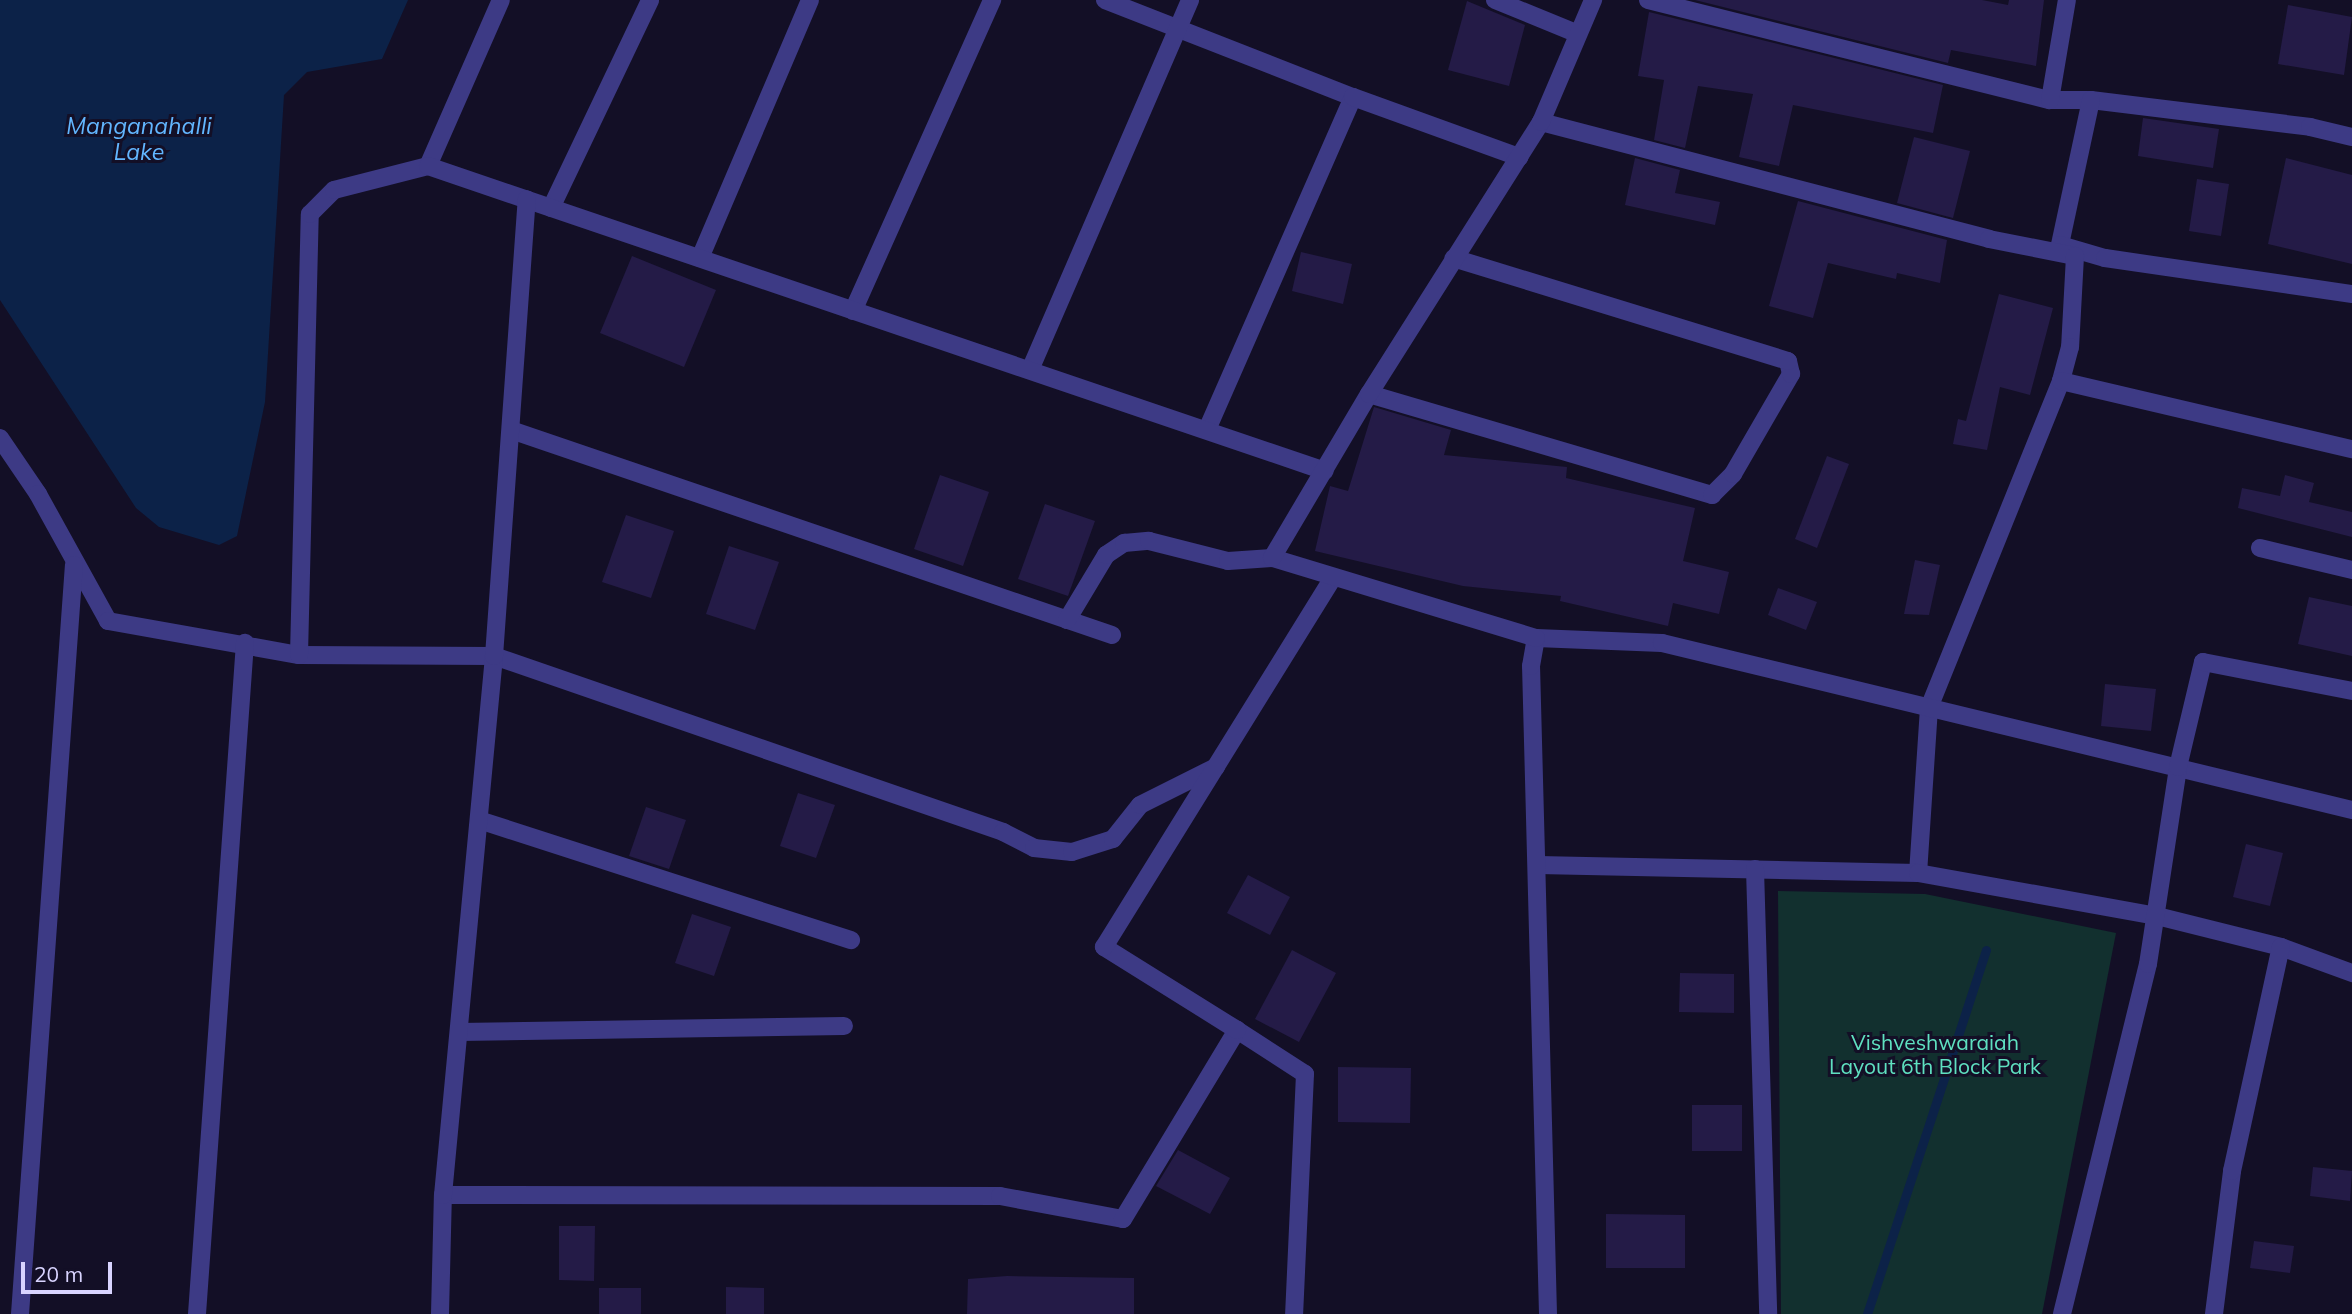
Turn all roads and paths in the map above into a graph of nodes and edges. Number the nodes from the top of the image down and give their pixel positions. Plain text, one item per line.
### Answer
1 (501, 0) edge
2 (650, 0) edge
3 (810, 0) edge
4 (992, 0) edge
5 (1105, 0) edge
6 (1189, 0) edge
7 (1495, 0) edge
8 (1593, 0) edge
9 (1648, 0) edge
10 (2067, 0) edge
11 (1178, 29) junction
12 (1576, 33) junction
13 (1353, 97) junction
14 (2050, 100) junction
15 (2091, 100) junction
16 (1541, 122) junction
17 (2352, 137) edge
18 (1519, 158) junction
19 (428, 166) junction
20 (527, 199) junction
21 (551, 208) junction
22 (2060, 245) junction
23 (2075, 256) junction
24 (700, 258) junction
25 (1454, 258) junction
26 (2352, 294) edge
27 (853, 310) junction
28 (1030, 370) junction
29 (2061, 381) junction
30 (1369, 394) junction
31 (511, 430) junction
32 (1207, 430) junction
33 (0, 438) edge
34 (2352, 449) edge
35 (1325, 471) junction
36 (2260, 548) dead end
37 (1272, 558) junction
38 (74, 565) junction
39 (2352, 570) edge
40 (1333, 578) junction
41 (1067, 620) junction
42 (1112, 635) dead end
43 (1536, 638) junction
44 (245, 643) junction
45 (299, 655) junction
46 (494, 656) junction
47 (2352, 691) edge
48 (1929, 708) junction
49 (1216, 767) junction
50 (2178, 767) junction
51 (2352, 810) edge
52 (479, 820) junction
53 (1538, 864) junction
54 (1755, 869) junction
55 (1918, 873) junction
56 (2157, 916) junction
57 (851, 940) dead end
58 (2281, 947) junction
59 (2352, 973) edge
60 (844, 1026) dead end
61 (1237, 1030) junction
62 (459, 1032) junction
63 (443, 1195) junction
64 (20, 1314) edge
65 (197, 1314) edge
66 (440, 1314) edge
67 (1294, 1314) edge
68 (1548, 1314) edge
69 (1768, 1314) edge
70 (2062, 1314) edge
71 (2214, 1314) edge

1 - 19 street
2 - 21 street
3 - 24 street
4 - 27 street
5 - 11 street
6 - 11 street
7 - 12 street
8 - 12 street
9 - 14 street
10 - 14 street
11 - 13 street
11 - 28 street
12 - 16 street
13 - 18 street
13 - 32 street
14 - 15 street
15 - 17 street
15 - 22 street
16 - 18 street
16 - 23 street
18 - 25 street
19 - 20 street
19 - 45 street
20 - 21 street
20 - 31 street
21 - 24 street
22 - 23 street
22 - 26 street
23 - 29 street
24 - 27 street
25 - 30 street
25 - 30 street
27 - 28 street
28 - 32 street
29 - 34 street
29 - 48 street
30 - 35 street
31 - 41 street
31 - 46 street
32 - 35 street
33 - 38 street
35 - 37 street
36 - 39 street
37 - 40 street
37 - 41 street
38 - 44 street
38 - 64 street
40 - 43 street
40 - 49 street
41 - 42 street
43 - 48 street
43 - 53 street
44 - 45 street
44 - 65 street
45 - 46 street
46 - 49 street
46 - 52 street
47 - 50 street
48 - 50 street
48 - 55 street
49 - 61 street
50 - 51 street
50 - 56 street
52 - 57 street
52 - 62 street
53 - 54 street
53 - 68 street
54 - 55 street
54 - 69 street
55 - 56 street
56 - 58 street
56 - 70 street
58 - 59 street
58 - 71 street
60 - 62 street
61 - 63 street
61 - 67 street
62 - 63 street
63 - 66 street

